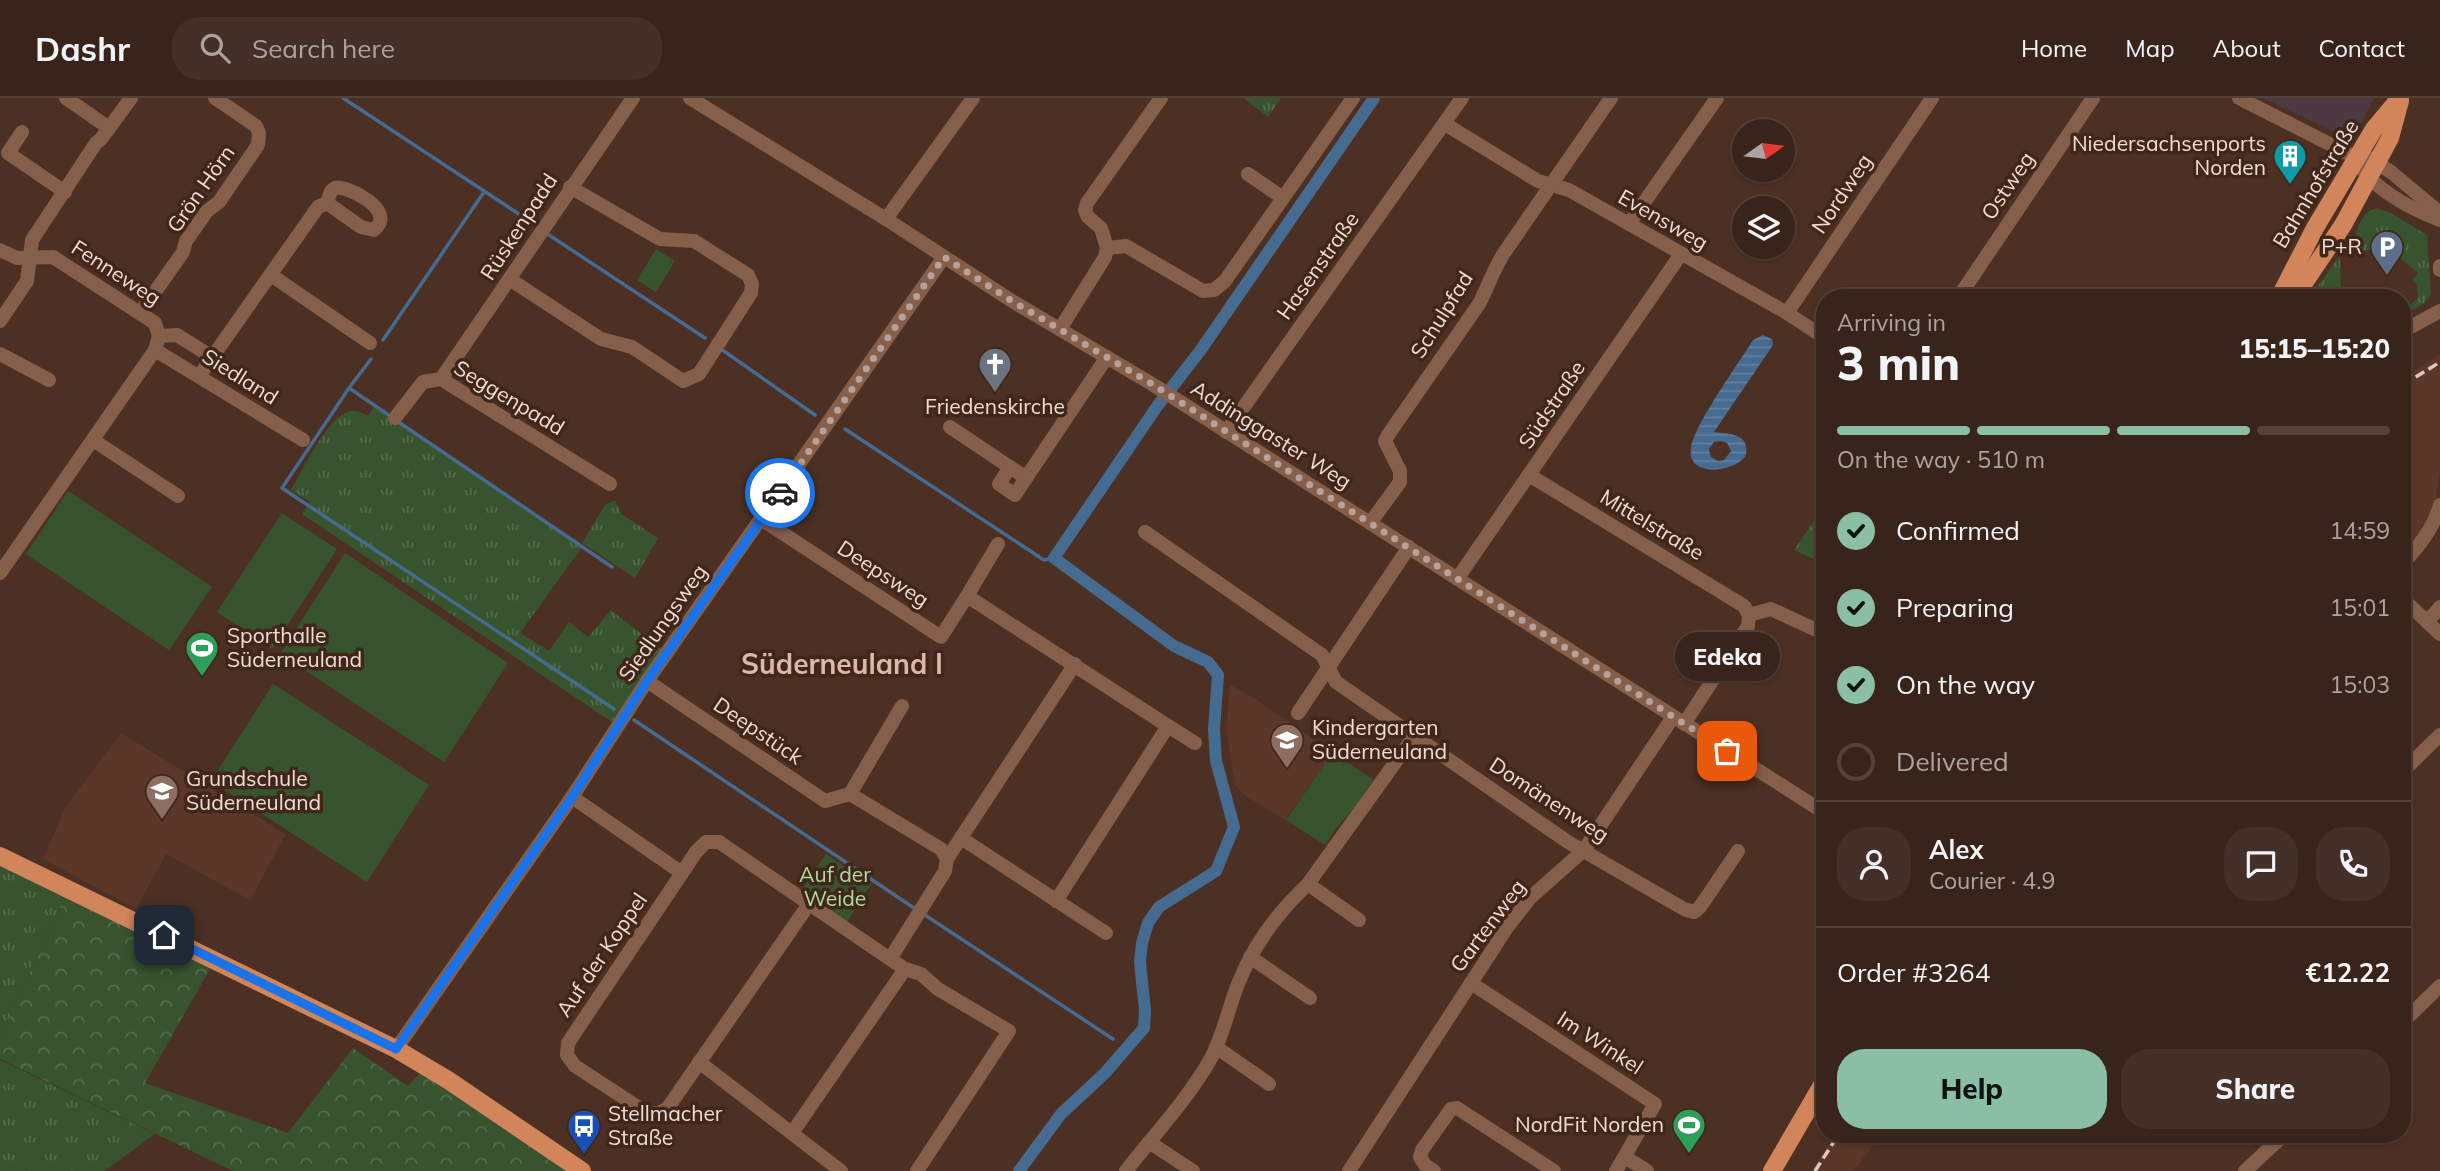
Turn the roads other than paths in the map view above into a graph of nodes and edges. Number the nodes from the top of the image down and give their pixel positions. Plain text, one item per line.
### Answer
1 (66, 98) edge
2 (131, 98) edge
3 (215, 98) edge
4 (633, 98) edge
5 (973, 98) edge
6 (1161, 98) edge
7 (1462, 98) edge
8 (1611, 98) edge
9 (1717, 98) edge
10 (1932, 98) edge
11 (2093, 98) edge
12 (2239, 98) edge
13 (2400, 98) edge
14 (698, 100) edge
15 (1347, 100) edge
16 (1445, 124) junction
17 (109, 128) junction
18 (22, 132) dead end
19 (2357, 158) junction
20 (2378, 162) junction
21 (1248, 174) dead end
22 (2369, 178) junction
23 (1551, 186) junction
24 (570, 187) junction
25 (65, 192) junction
26 (1283, 198) junction
27 (327, 203) dead end
28 (2440, 212) edge
29 (887, 219) junction
30 (2440, 220) edge
31 (1629, 224) junction
32 (1107, 248) junction
33 (0, 250) edge
34 (1681, 254) junction
35 (944, 257) junction
36 (31, 258) junction
37 (271, 275) junction
38 (511, 280) junction
39 (1964, 289) edge
40 (2284, 289) edge
41 (2299, 289) edge
42 (2440, 311) edge
43 (140, 313) junction
44 (1787, 313) junction
45 (0, 321) edge
46 (2411, 327) edge
47 (1060, 329) junction
48 (1816, 332) edge
49 (157, 343) junction
50 (370, 343) dead end
51 (0, 354) edge
52 (212, 357) junction
53 (1107, 357) junction
54 (200, 376) junction
55 (441, 379) junction
56 (49, 380) dead end
57 (395, 418) dead end
58 (950, 427) dead end
59 (1226, 432) junction
60 (93, 440) junction
61 (303, 440) dead end
62 (1010, 467) junction
63 (1529, 475) junction
64 (1026, 478) junction
65 (610, 484) dead end
66 (178, 496) dead end
67 (2440, 505) edge
68 (761, 520) junction
69 (1370, 523) junction
70 (1145, 532) dead end
71 (998, 544) dead end
72 (1409, 547) junction
73 (2411, 554) edge
74 (0, 573) edge
75 (1457, 579) junction
76 (967, 596) junction
77 (2411, 606) edge
78 (2440, 607) edge
79 (1749, 615) junction
80 (2427, 622) junction
81 (1816, 630) edge
82 (2440, 634) edge
83 (1075, 664) junction
84 (1329, 669) junction
85 (647, 681) junction
86 (902, 706) dead end
87 (1298, 713) dead end
88 (1678, 720) junction
89 (1168, 726) junction
90 (1415, 735) junction
91 (2440, 735) edge
92 (1195, 743) dead end
93 (2411, 763) edge
94 (850, 794) junction
95 (572, 797) junction
96 (1816, 807) edge
97 (961, 838) junction
98 (1584, 850) junction
99 (1738, 851) dead end
100 (0, 856) edge
101 (947, 859) junction
102 (682, 873) junction
103 (1308, 884) junction
104 (1056, 901) junction
105 (809, 904) junction
106 (1359, 920) dead end
107 (1106, 933) dead end
108 (1250, 957) junction
109 (890, 959) junction
110 (905, 969) junction
111 (1471, 983) junction
112 (2440, 986) edge
113 (1310, 998) dead end
114 (2411, 1014) edge
115 (1216, 1047) junction
116 (396, 1049) junction
117 (699, 1062) junction
118 (1269, 1084) dead end
119 (1816, 1095) edge
120 (792, 1133) junction
121 (1149, 1142) junction
122 (2275, 1143) edge
123 (1625, 1157) junction
124 (582, 1171) edge
125 (841, 1171) edge
126 (917, 1171) edge
127 (1126, 1171) edge
128 (1193, 1171) edge
129 (1349, 1171) edge
130 (1434, 1171) edge
131 (1554, 1171) edge
132 (1616, 1171) edge
133 (1647, 1171) edge
134 (1772, 1171) edge
135 (2245, 1171) edge

1 - 17 street
2 - 17 street
3 - 43 street, Grön Hörn
4 - 24 street, Rüskenpadd
5 - 29 street
6 - 32 street
7 - 16 street, Hasenstraße
8 - 23 street, Schulpfad
9 - 31 street
10 - 44 street, Nordweg
11 - 39 street, Ostweg
12 - 19 street
13 - 19 main road, Bahnhofstraße
13 - 20 main road, Bahnhofstraße
14 - 29 street, Addinggaster Weg
15 - 26 street
16 - 23 street
16 - 59 street, Hasenstraße
17 - 25 street
18 - 25 street
19 - 20 street
19 - 22 street
19 - 40 main road, Bahnhofstraße
20 - 22 main road, Bahnhofstraße
20 - 28 street
21 - 26 street
22 - 30 street
22 - 41 main road, Bahnhofstraße
23 - 31 street, Evensweg
23 - 69 street, Schulpfad
24 - 38 street, Rüskenpadd
24 - 38 street
25 - 36 street
26 - 32 street
27 - 37 street
29 - 35 street, Addinggaster Weg
31 - 34 street, Evensweg
32 - 47 street
33 - 36 street, Fenneweg
34 - 44 street, Evensweg
34 - 63 street, Südstraße
35 - 47 street, Addinggaster Weg
35 - 68 street, Siedlungsweg
36 - 43 street, Fenneweg
36 - 45 street
37 - 50 street
37 - 52 street
38 - 55 street, Rüskenpadd
42 - 46 street
43 - 49 street, Fenneweg
44 - 48 street, Evensweg
47 - 53 street, Addinggaster Weg
49 - 52 street, Siedland
49 - 54 street, Siedland
49 - 60 street
51 - 56 street
52 - 54 street
53 - 59 street, Addinggaster Weg
53 - 64 street
54 - 61 street, Siedland
55 - 57 street, Seggenpadd
55 - 65 street, Seggenpadd
58 - 62 street
59 - 69 street, Addinggaster Weg
60 - 66 street
60 - 74 street
62 - 64 street
62 - 64 street
63 - 75 street, Südstraße
63 - 79 street, Mittelstraße
67 - 73 street
68 - 76 street, Deepsweg
68 - 85 street, Siedlungsweg
69 - 72 street, Addinggaster Weg
70 - 84 street, Domänenweg
71 - 76 street, Deepsweg
72 - 75 street, Addinggaster Weg
72 - 84 street
75 - 88 street, Addinggaster Weg
76 - 83 street
77 - 80 street
78 - 80 street
79 - 81 street
79 - 88 street
80 - 82 street
83 - 89 street
83 - 97 street
84 - 87 street
84 - 90 street, Domänenweg
85 - 94 street, Deepstück
85 - 95 street, Siedlungsweg
86 - 94 street
88 - 96 street, Addinggaster Weg
88 - 98 street, Gartenweg
89 - 92 street
89 - 104 street
90 - 98 street, Domänenweg
90 - 103 street
91 - 93 street
94 - 101 street
95 - 102 street
95 - 116 street, Siedlungsweg
97 - 101 street
97 - 104 street
98 - 99 street, Domänenweg
98 - 111 street, Gartenweg
100 - 116 main road
101 - 109 street
102 - 105 street
102 - 117 street, Auf der Koppel
103 - 106 street
103 - 108 street
104 - 107 street
105 - 109 street
105 - 117 street, Auf der Koppel
108 - 113 street
108 - 115 street
109 - 110 street
110 - 120 street
110 - 126 street
111 - 123 street, Im Winkel
111 - 129 street, Gartenweg
112 - 114 street
115 - 118 street
115 - 121 street
116 - 124 main road
117 - 120 street
119 - 134 main road
120 - 125 street
121 - 127 street
121 - 128 street
122 - 135 street
123 - 132 street
123 - 133 street
130 - 131 street

